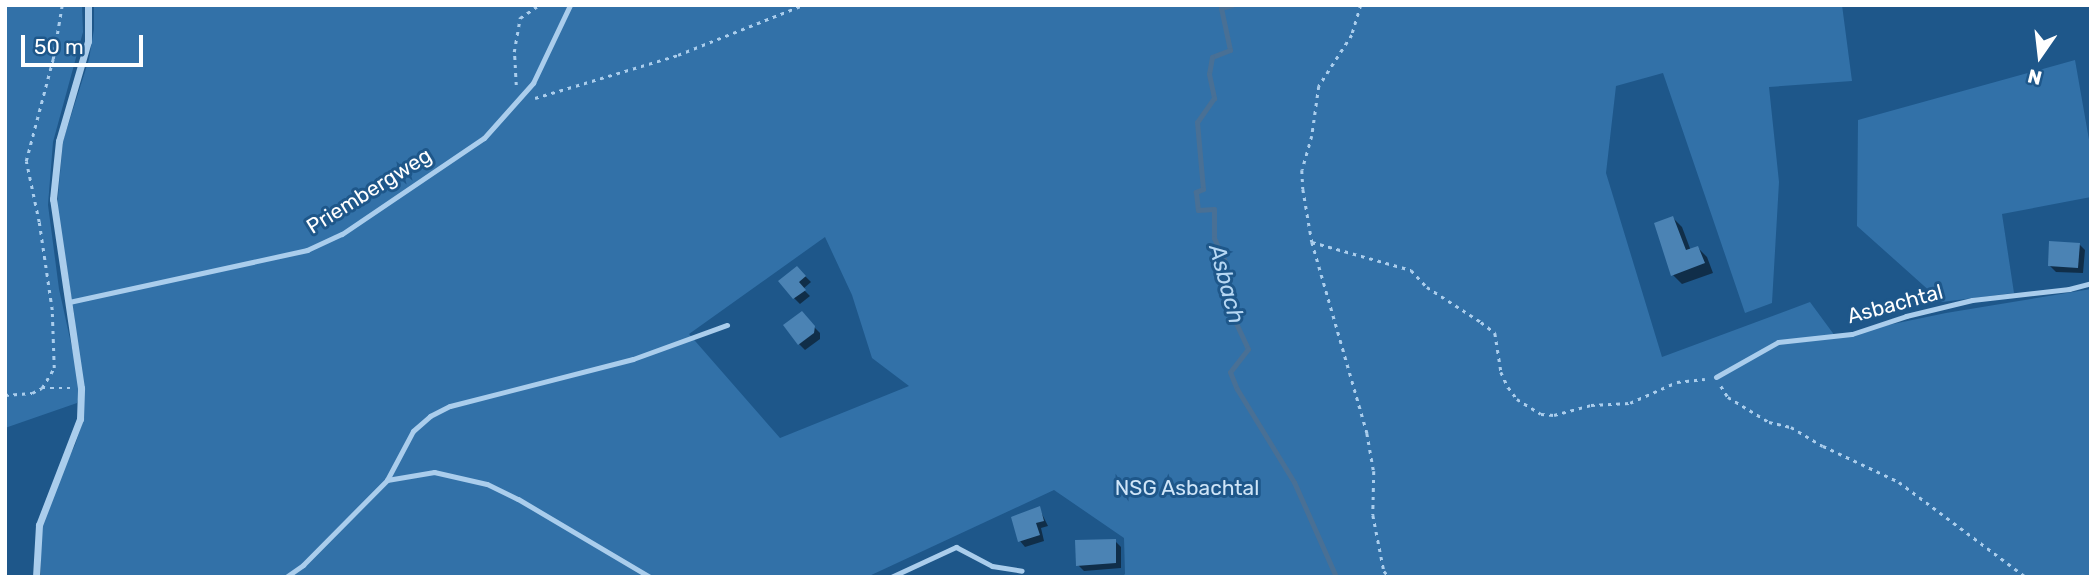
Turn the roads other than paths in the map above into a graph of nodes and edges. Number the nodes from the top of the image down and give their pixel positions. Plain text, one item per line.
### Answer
1 (88, 5) edge
2 (570, 5) edge
3 (2091, 282) edge
4 (68, 302) junction
5 (727, 325) dead end
6 (1716, 377) road end
7 (387, 480) junction
8 (1022, 571) dead end
9 (36, 577) edge
10 (286, 577) edge
11 (650, 577) edge
12 (891, 577) edge

1 - 4 street
2 - 4 lane, Priembergweg
3 - 6 lane, Asbachtal
4 - 9 street
5 - 7 lane
7 - 10 lane
7 - 11 lane
8 - 12 lane

